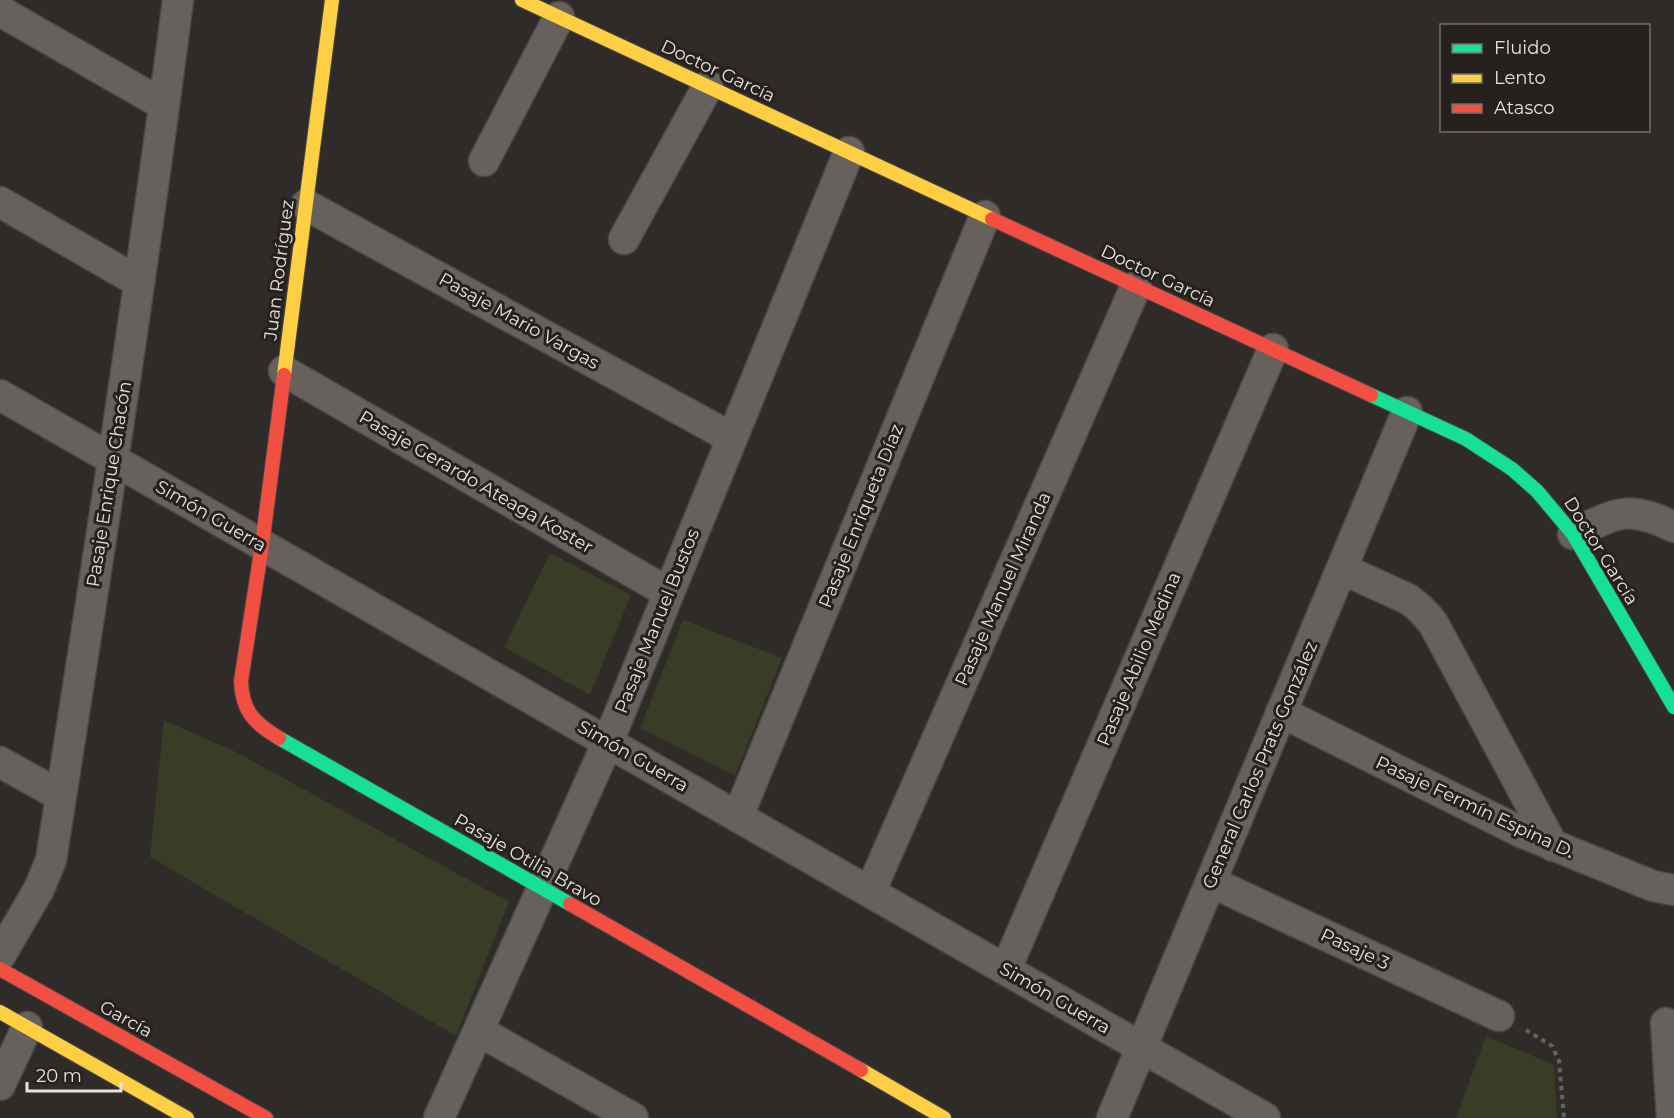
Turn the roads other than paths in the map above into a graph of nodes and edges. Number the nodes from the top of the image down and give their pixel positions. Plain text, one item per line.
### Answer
1 (178, 0) edge
2 (332, 0) edge
3 (522, 0) edge
4 (0, 11) edge
5 (559, 17) junction
6 (708, 86) junction
7 (164, 105) junction
8 (849, 152) junction
9 (484, 161) dead end
10 (0, 202) edge
11 (306, 205) junction
12 (985, 216) junction
13 (624, 238) dead end
14 (139, 282) junction
15 (1136, 286) junction
16 (1273, 349) junction
17 (284, 371) junction
18 (0, 395) edge
19 (1407, 412) junction
20 (732, 438) junction
21 (114, 460) junction
22 (1674, 527) edge
23 (1572, 534) junction
24 (262, 545) junction
25 (1341, 569) junction
26 (669, 593) junction
27 (1674, 707) edge
28 (1281, 712) junction
29 (608, 742) junction
30 (0, 762) edge
31 (61, 796) junction
32 (738, 816) junction
33 (1553, 846) junction
34 (1211, 882) junction
35 (542, 889) junction
36 (1674, 890) edge
37 (870, 892) junction
38 (0, 956) edge
39 (0, 969) edge
40 (1006, 969) junction
41 (0, 1012) edge
42 (1499, 1017) road end
43 (1666, 1023) dead end
44 (27, 1027) junction
45 (479, 1031) junction
46 (1142, 1048) junction
47 (0, 1085) edge
48 (187, 1118) edge
49 (266, 1118) edge
50 (439, 1118) edge
51 (633, 1118) edge
52 (944, 1118) edge
53 (1112, 1118) edge
54 (1265, 1118) edge
55 (1672, 1118) edge

1 - 7 street, Pasaje Enrique Chacón
2 - 11 street, Juan Rodríguez
3 - 5 street, Doctor García
4 - 7 street
5 - 6 street, Doctor García
5 - 9 street
6 - 8 street, Doctor García
6 - 13 street
7 - 14 street, Pasaje Enrique Chacón
8 - 12 street, Doctor García
8 - 20 street, Pasaje Manuel Bustos
10 - 14 street
11 - 17 street, Juan Rodríguez
11 - 20 street, Pasaje Mario Vargas
12 - 15 street, Doctor García
12 - 32 street, Pasaje Enriqueta Díaz
14 - 21 street, Pasaje Enrique Chacón
15 - 16 street, Doctor García
15 - 37 street, Pasaje Manuel Miranda
16 - 19 street, Doctor García
16 - 40 street, Pasaje Abilio Medina
17 - 24 street, Juan Rodríguez
17 - 26 street, Pasaje Gerardo Ateaga Koster
18 - 21 street, Simón Guerra
19 - 23 street, Doctor García
19 - 25 street, General Carlos Prats González
20 - 26 street, Pasaje Manuel Bustos
21 - 24 street, Simón Guerra
21 - 31 street, Pasaje Enrique Chacón
22 - 23 street
23 - 27 street, Doctor García
24 - 29 street, Simón Guerra
24 - 35 street, Pasaje Otilia Bravo
25 - 28 street, General Carlos Prats González
25 - 33 street
26 - 29 street, Pasaje Manuel Bustos
28 - 33 street, Pasaje Fermín Espina D.
28 - 34 street, General Carlos Prats González
29 - 32 street, Simón Guerra
29 - 35 street, Pasaje Manuel Bustos
30 - 31 street
31 - 38 street, Pasaje Enrique Chacón
32 - 37 street, Simón Guerra
33 - 36 street, Pasaje Fermín Espina D.
34 - 42 street, Pasaje 3
34 - 46 street, General Carlos Prats González
35 - 45 street, Pasaje Manuel Bustos
35 - 52 street, Pasaje Otilia Bravo
37 - 40 street, Simón Guerra
39 - 49 street, García
40 - 46 street, Simón Guerra
41 - 44 street
43 - 55 street
44 - 47 street
44 - 48 street
45 - 50 street, Pasaje Manuel Bustos
45 - 51 street
46 - 53 street, General Carlos Prats González
46 - 54 street, Simón Guerra

